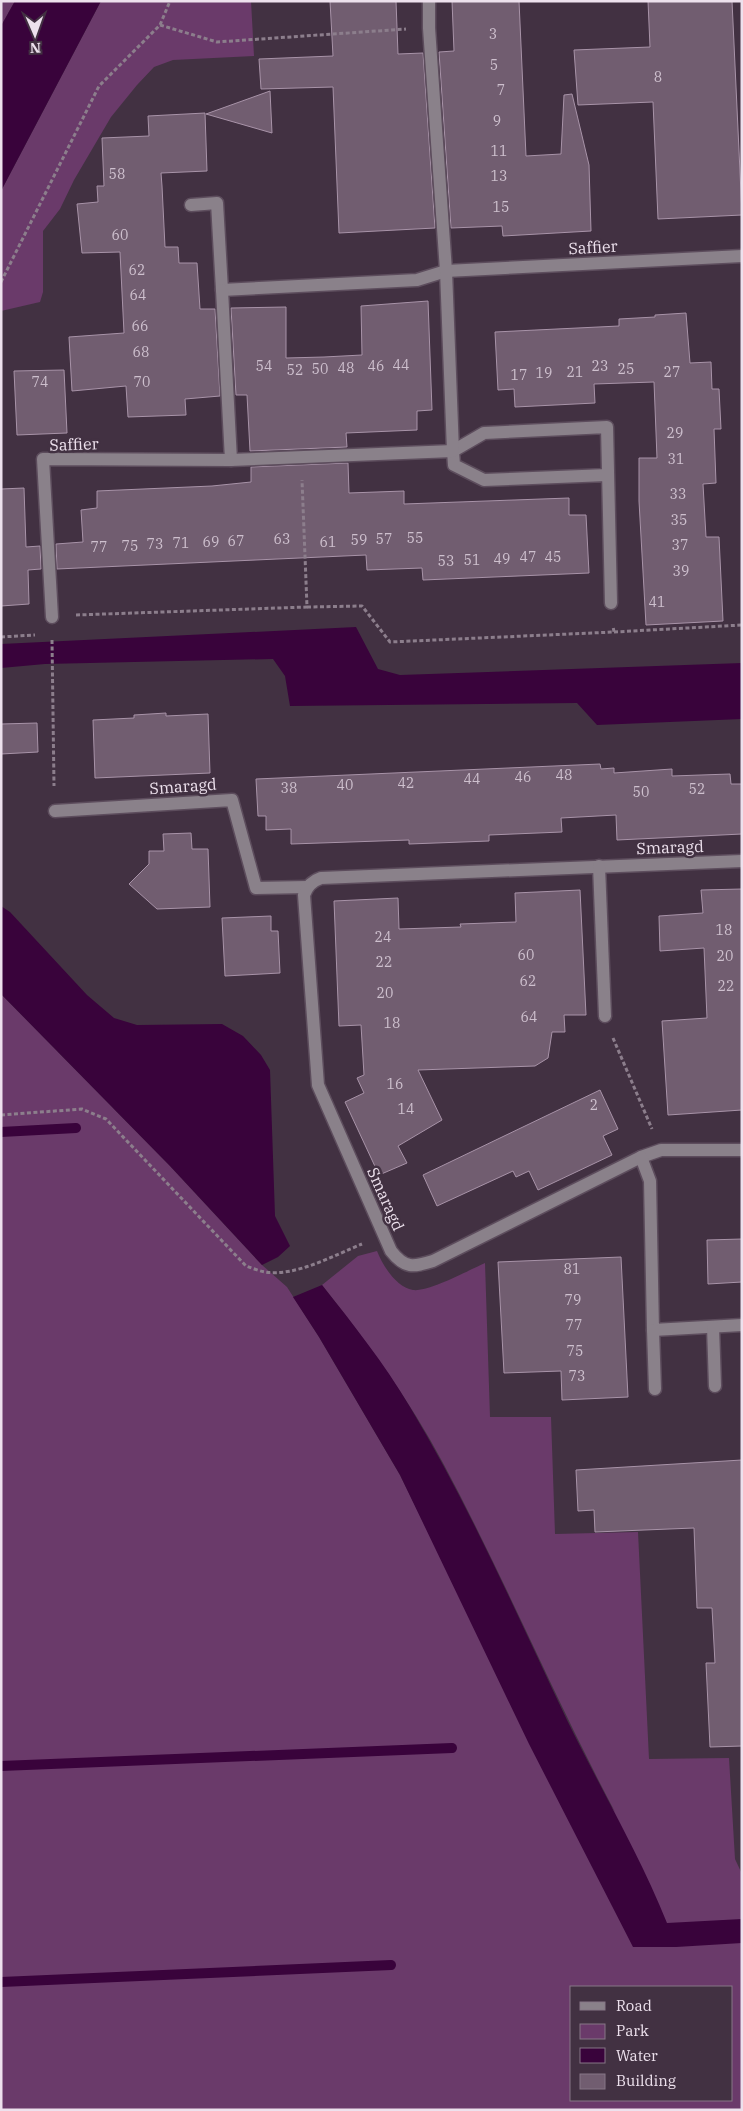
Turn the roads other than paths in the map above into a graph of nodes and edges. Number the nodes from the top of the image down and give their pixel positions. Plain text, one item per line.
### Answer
1 (429, 1) edge
2 (191, 205) dead end
3 (742, 256) edge
4 (446, 271) junction
5 (222, 290) junction
6 (453, 451) junction
7 (231, 460) junction
8 (607, 475) junction
9 (611, 603) road end
10 (52, 617) road end
11 (54, 811) road end
12 (742, 861) edge
13 (599, 866) junction
14 (307, 887) junction
15 (605, 1016) road end
16 (742, 1150) edge
17 (642, 1157) junction
18 (742, 1325) edge
19 (713, 1327) junction
20 (653, 1330) junction
21 (715, 1386) dead end
22 (655, 1389) dead end

1 - 4 street
2 - 5 street
3 - 4 street, Saffier
4 - 5 street, Saffier
4 - 6 street
5 - 7 street
6 - 7 street, Saffier
6 - 8 street
6 - 8 street, Saffier
7 - 10 street, Saffier
8 - 9 street, Saffier
11 - 14 street, Smaragd
12 - 13 street, Smaragd
13 - 14 street, Smaragd
13 - 15 street
14 - 17 street, Smaragd
16 - 17 street, Smaragd
17 - 20 street
18 - 19 street
19 - 20 street
19 - 21 street
20 - 22 street

